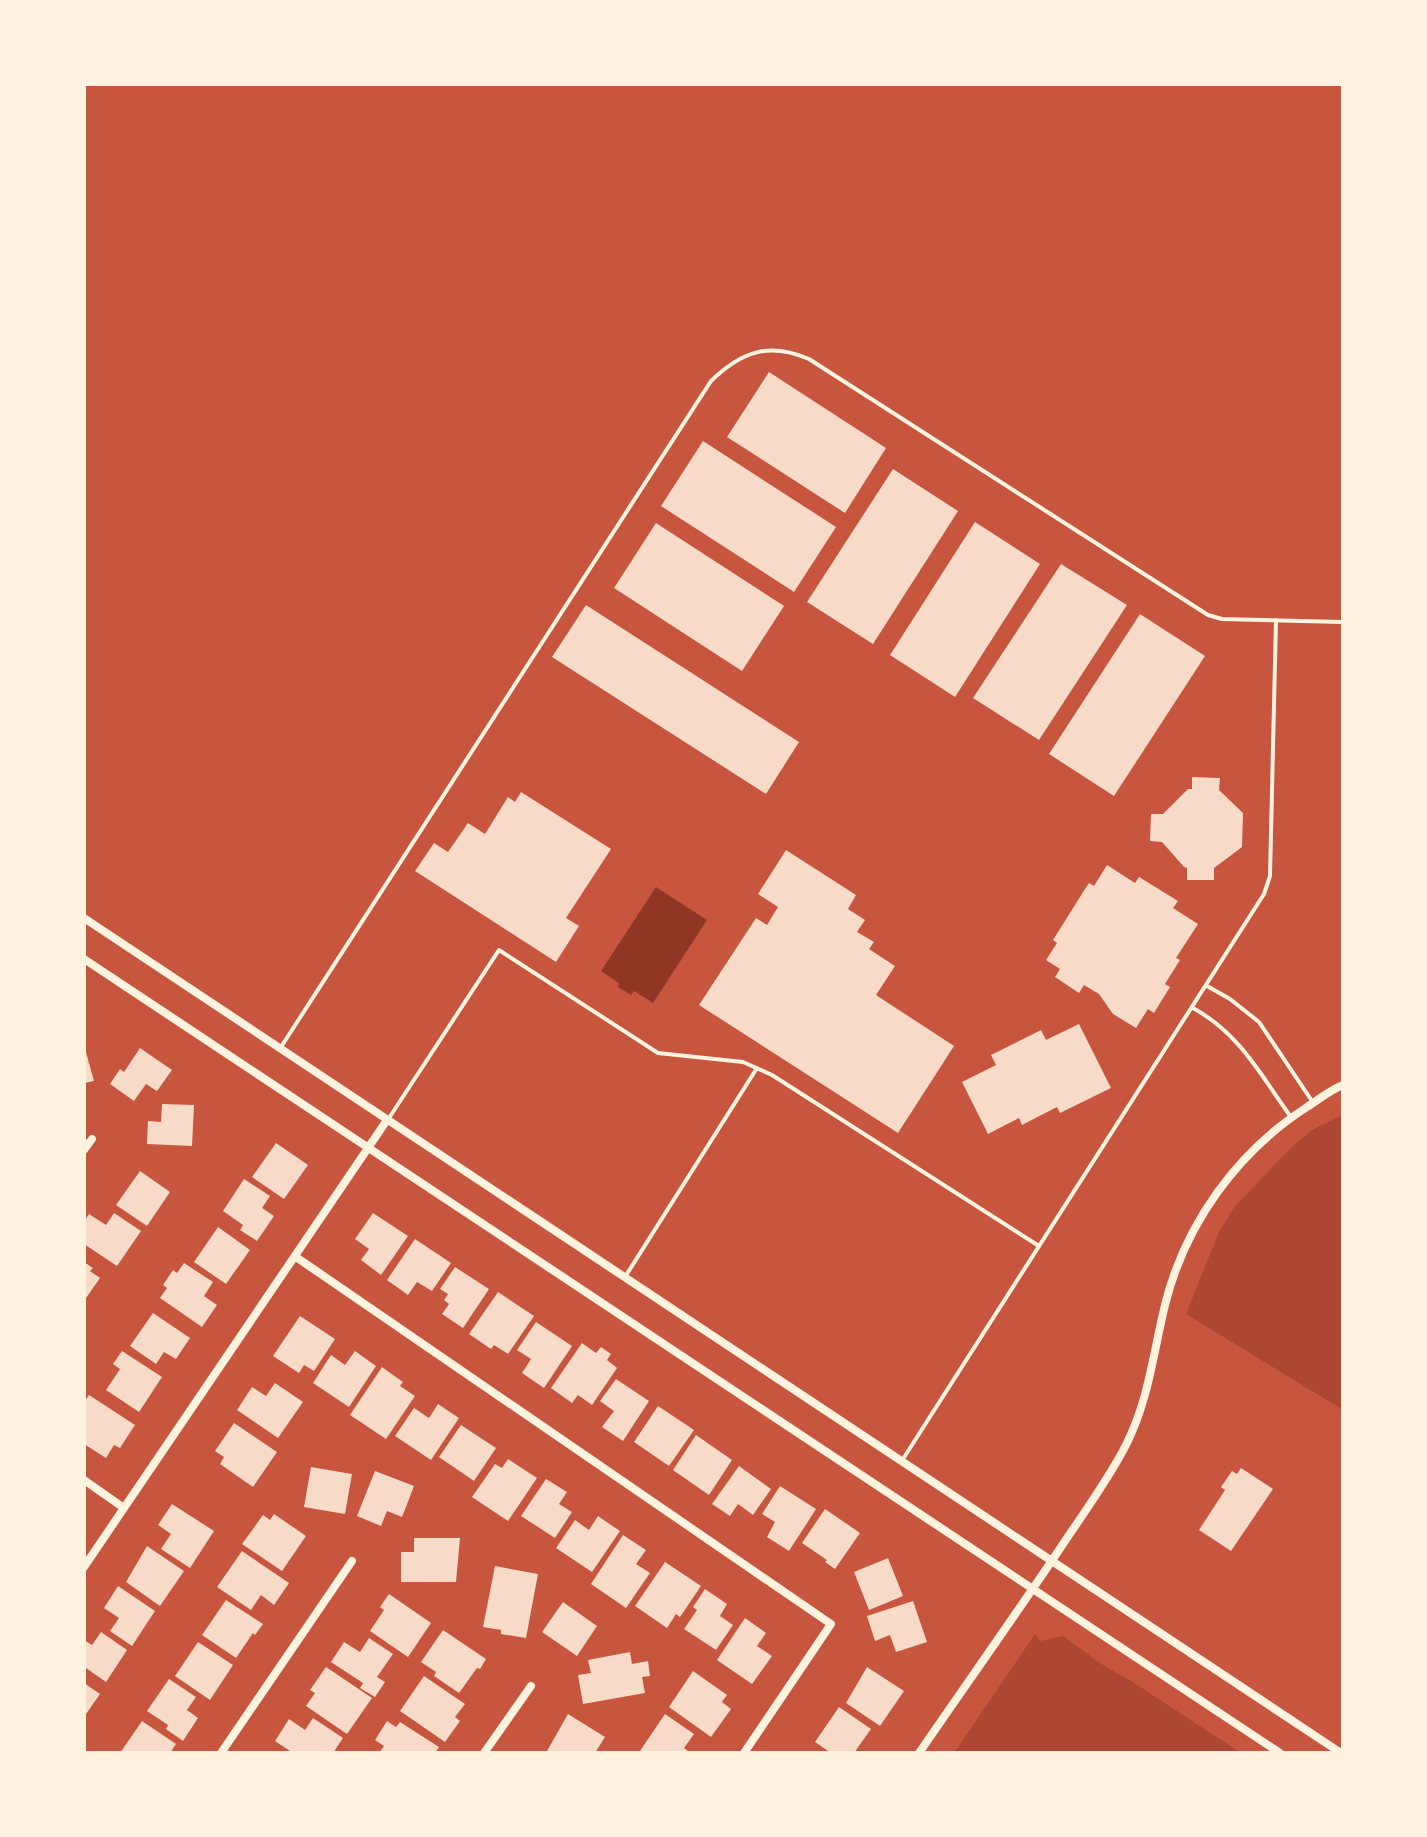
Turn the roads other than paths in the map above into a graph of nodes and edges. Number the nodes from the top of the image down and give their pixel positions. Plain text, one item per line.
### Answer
1 (1276, 620) junction
2 (1343, 622) edge
3 (84, 918) edge
4 (84, 959) edge
5 (1206, 985) junction
6 (1193, 1008) junction
7 (280, 1049) junction
8 (757, 1068) junction
9 (1343, 1085) edge
10 (1314, 1103) junction
11 (1291, 1117) junction
12 (387, 1120) junction
13 (92, 1139) dead end
14 (369, 1149) junction
15 (84, 1150) edge
16 (1039, 1246) junction
17 (296, 1257) junction
18 (625, 1277) junction
19 (901, 1462) junction
20 (84, 1480) edge
21 (124, 1508) junction
22 (352, 1561) dead end
23 (1051, 1562) junction
24 (84, 1567) edge
25 (1031, 1590) junction
26 (531, 1686) dead end
27 (221, 1753) edge
28 (484, 1753) edge
29 (744, 1753) edge
30 (919, 1753) edge
31 (1280, 1753) edge
32 (1341, 1753) edge

1 - 2 lane
1 - 5 lane
1 - 7 lane
3 - 7 street
4 - 14 street
5 - 6 lane
5 - 10 lane
6 - 11 lane
6 - 16 lane
7 - 12 street
8 - 12 lane
8 - 16 lane
8 - 18 lane
9 - 10 street
10 - 11 street
11 - 23 street
12 - 14 street
12 - 18 street
13 - 15 street
14 - 17 street
14 - 25 street
16 - 19 lane
17 - 21 street
17 - 29 street
18 - 19 street
19 - 23 street
20 - 21 street
21 - 24 street
22 - 27 street
23 - 25 street
23 - 32 street
25 - 30 street
25 - 31 street
26 - 28 street

